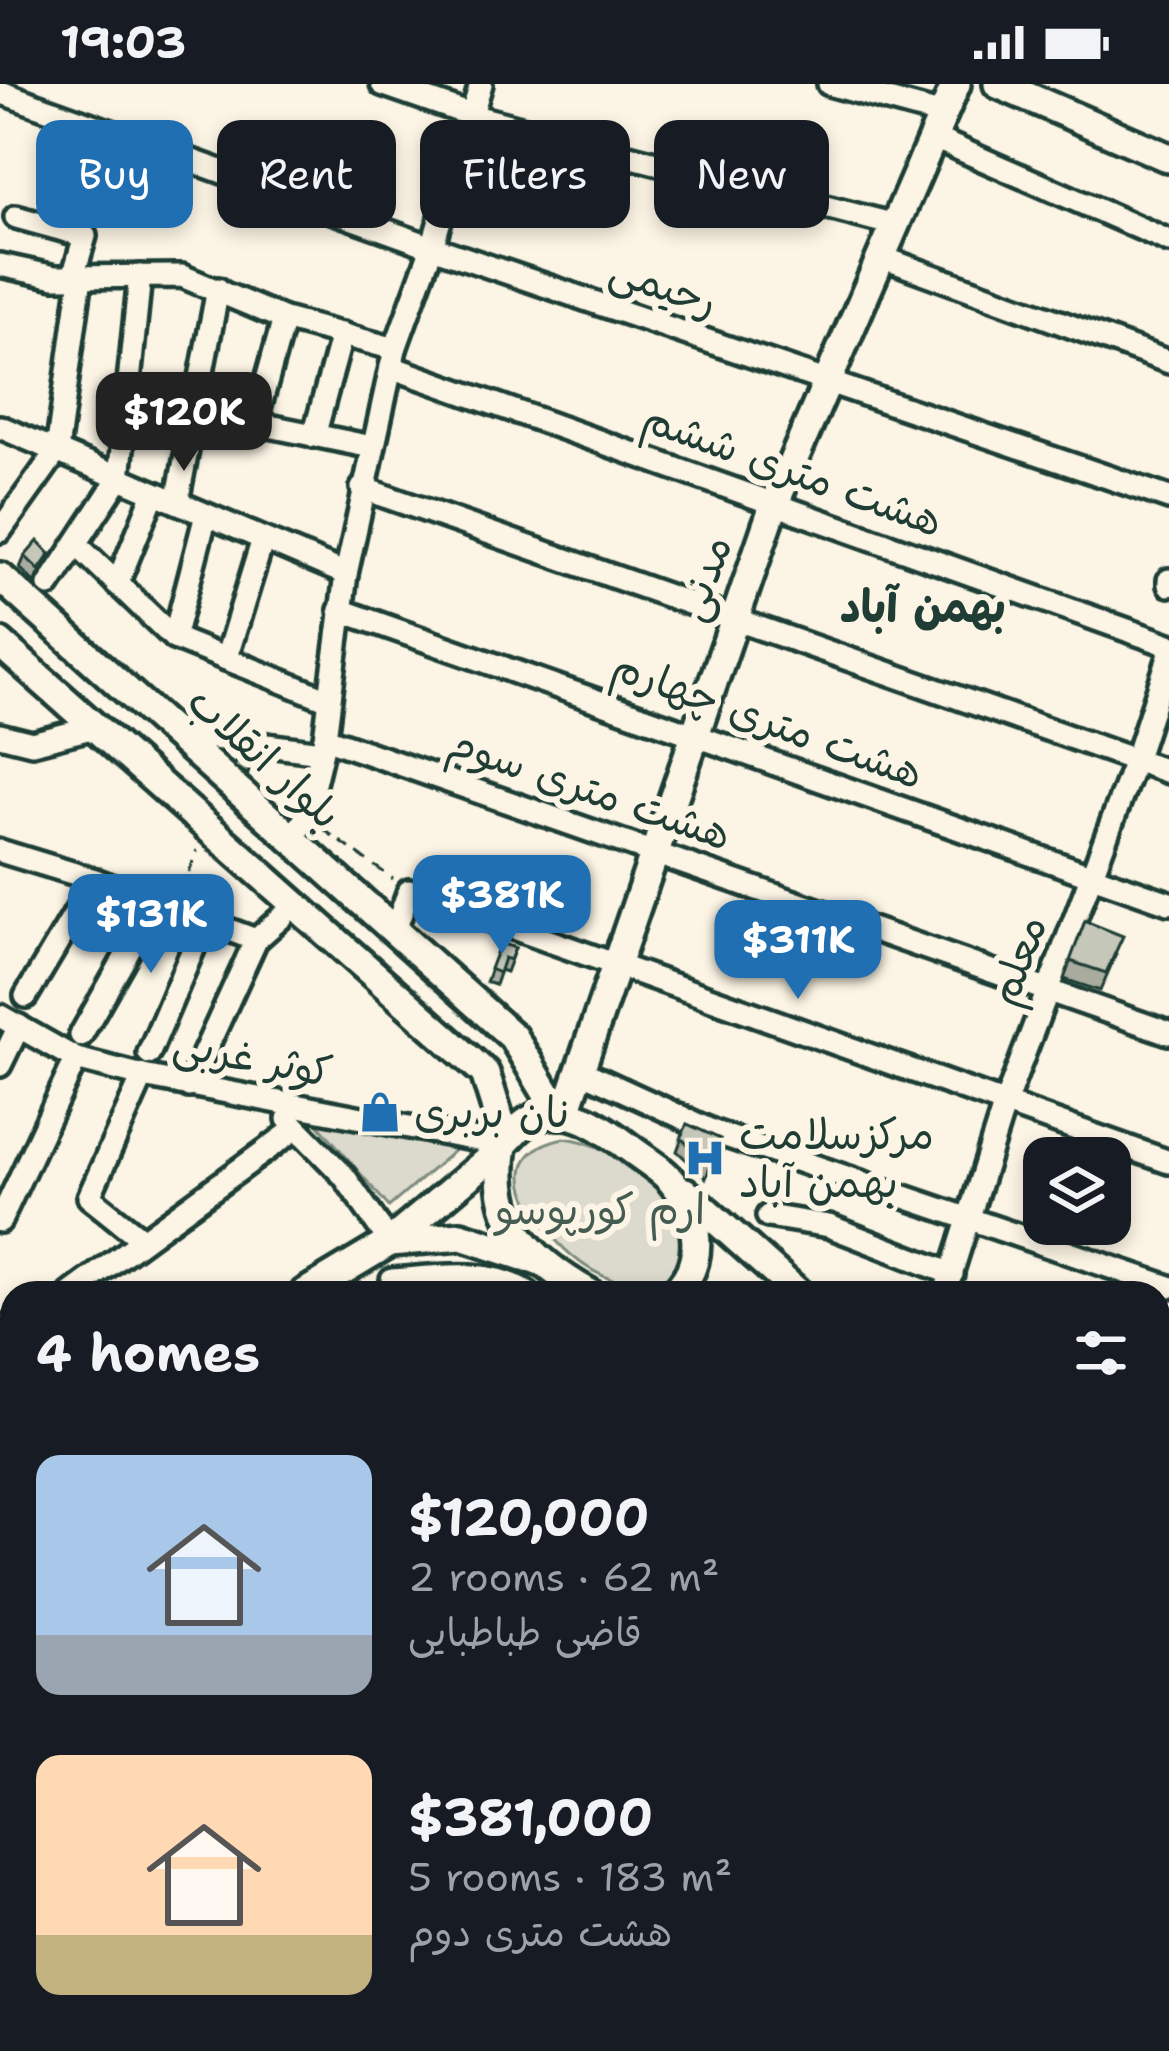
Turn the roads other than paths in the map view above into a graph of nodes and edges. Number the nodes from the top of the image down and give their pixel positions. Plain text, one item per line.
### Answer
1 (382, 84) edge
2 (481, 84) edge
3 (830, 84) edge
4 (956, 84) edge
5 (998, 84) edge
6 (0, 92) edge
7 (474, 116) junction
8 (938, 126) junction
9 (1169, 158) edge
10 (16, 217) dead end
11 (895, 225) junction
12 (1169, 241) edge
13 (432, 247) junction
14 (881, 257) junction
15 (0, 265) edge
16 (140, 276) junction
17 (77, 277) junction
18 (218, 289) junction
19 (284, 319) junction
20 (342, 334) junction
21 (393, 358) junction
22 (1169, 362) edge
23 (830, 382) junction
24 (196, 411) junction
25 (255, 423) junction
26 (0, 428) edge
27 (314, 436) junction
28 (372, 447) junction
29 (56, 451) junction
30 (119, 478) junction
31 (362, 488) junction
32 (154, 493) junction
33 (1169, 498) edge
34 (177, 502) junction
35 (774, 505) junction
36 (206, 515) junction
37 (0, 531) edge
38 (263, 539) junction
39 (76, 544) junction
40 (346, 574) junction
41 (0, 578) edge
42 (118, 584) junction
43 (49, 585) dead end
44 (340, 610) junction
45 (733, 619) junction
46 (174, 638) junction
47 (0, 643) edge
48 (1169, 645) edge
49 (1169, 658) edge
50 (226, 659) junction
51 (329, 700) junction
52 (94, 727) junction
53 (693, 733) junction
54 (175, 734) junction
55 (0, 735) edge
56 (323, 745) junction
57 (1135, 760) junction
58 (1169, 772) edge
59 (299, 828) junction
60 (653, 850) junction
61 (0, 851) edge
62 (1091, 875) junction
63 (95, 880) junction
64 (1169, 902) edge
65 (166, 907) junction
66 (284, 916) dead end
67 (205, 921) junction
68 (395, 931) junction
69 (256, 940) junction
70 (614, 967) junction
71 (1048, 991) junction
72 (26, 996) dead end
73 (9, 1021) edge
74 (1169, 1033) edge
75 (81, 1034) dead end
76 (149, 1053) dead end
77 (76, 1059) junction
78 (0, 1065) edge
79 (579, 1070) junction
80 (143, 1076) junction
81 (190, 1086) junction
82 (272, 1100) junction
83 (1004, 1106) junction
84 (562, 1114) junction
85 (296, 1129) junction
86 (504, 1145) junction
87 (1169, 1162) edge
88 (673, 1181) junction
89 (768, 1216) dead end
90 (0, 1221) edge
91 (969, 1221) junction
92 (143, 1240) junction
93 (390, 1242) junction
94 (541, 1262) junction
95 (392, 1280) dead end
96 (87, 1281) edge
97 (325, 1281) edge
98 (408, 1281) edge
99 (571, 1281) edge
100 (686, 1281) edge
101 (785, 1281) edge
102 (943, 1281) edge
103 (950, 1281) edge
104 (1148, 1281) edge

1 - 7 street
2 - 7 street
3 - 8 street
4 - 8 main road, مدنی
5 - 9 main road
6 - 13 street, رحیمی
7 - 11 street
7 - 13 street
8 - 11 main road, مدنی
8 - 12 street
10 - 17 street
11 - 14 main road, مدنی
13 - 21 street
13 - 23 street, رحیمی
14 - 22 street
14 - 23 main road, مدنی
15 - 17 street, هشت متری ششم
16 - 17 street, هشت متری ششم
16 - 18 street, هشت متری ششم
16 - 30 street
17 - 29 street
18 - 19 street, هشت متری ششم
18 - 24 street
19 - 20 street, هشت متری ششم
19 - 25 street
20 - 21 street, هشت متری ششم
20 - 27 street
21 - 28 street
21 - 35 street, هشت متری ششم
23 - 33 street, رحیمی
23 - 35 main road, مدنی
24 - 25 street
24 - 34 street
25 - 27 street
26 - 29 street
27 - 28 street
28 - 31 street
29 - 30 street
29 - 37 street
30 - 32 street
30 - 39 street
31 - 40 street
31 - 45 street
32 - 34 street
32 - 42 street
34 - 36 street
35 - 45 main road, مدنی
35 - 48 street, هشت متری ششم
36 - 38 street
36 - 46 street
38 - 40 street
38 - 50 street
39 - 42 street
39 - 43 street
40 - 44 street
41 - 54 main road, بلوار انقلاب
42 - 46 street
44 - 51 street
44 - 53 street, هشت متری چهارم
45 - 53 main road, مدنی
45 - 57 street
46 - 50 street
47 - 52 main road
49 - 57 street, معلم
50 - 51 street
51 - 56 street
52 - 55 street
52 - 86 main road
53 - 60 main road, مدنی
53 - 62 street, هشت متری چهارم
54 - 56 street, هشت متری سوم
54 - 59 main road, بلوار انقلاب
56 - 59 street
56 - 60 street, هشت متری سوم
57 - 58 street
57 - 62 street, معلم
59 - 68 main road, بلوار انقلاب
60 - 70 main road, مدنی
60 - 71 street, هشت متری سوم
61 - 63 street
62 - 64 street, هشت متری چهارم
62 - 71 street, معلم
63 - 65 street
63 - 72 street
65 - 67 street
65 - 75 street
66 - 69 street
67 - 69 street
67 - 76 street
68 - 70 street
68 - 84 main road, بلوار انقلاب
69 - 81 street
70 - 79 main road, مدنی
70 - 83 street
71 - 74 street, هشت متری سوم
71 - 83 street, معلم
73 - 77 street, کوثر غربی
73 - 78 street
77 - 80 street, کوثر غربی
77 - 90 street
79 - 84 main road, مدنی
79 - 91 street
80 - 81 street, کوثر غربی
80 - 92 street
81 - 82 street, کوثر غربی
82 - 85 street
82 - 86 street, کوثر غربی
83 - 87 street
83 - 91 street, معلم
84 - 86 main road
84 - 88 main road
85 - 92 street
85 - 93 street
86 - 93 main road
86 - 94 main road
88 - 100 main road
88 - 101 main road
89 - 102 street
91 - 103 street, معلم
91 - 104 street
92 - 96 street
93 - 94 main road
93 - 97 main road
94 - 99 main road
95 - 98 street

